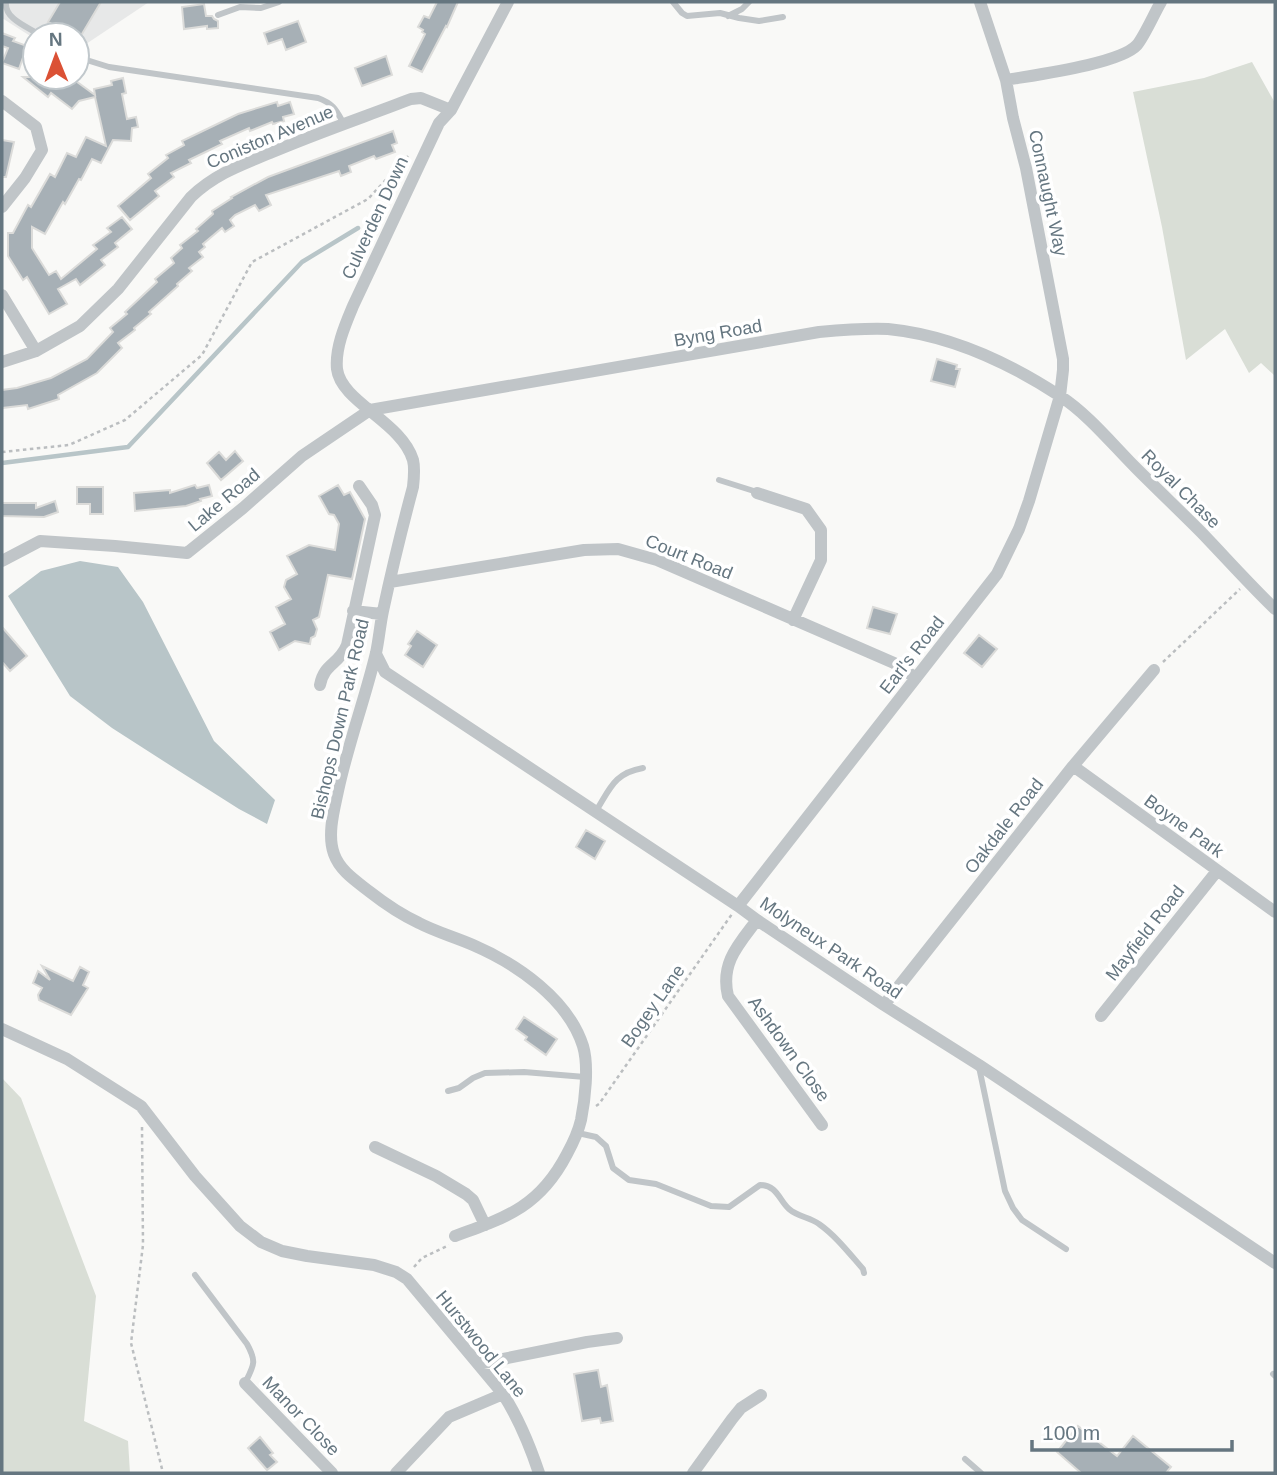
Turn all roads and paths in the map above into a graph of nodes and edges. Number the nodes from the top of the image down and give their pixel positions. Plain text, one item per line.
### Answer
1 (6, 2) edge
2 (279, 2) edge
3 (508, 2) edge
4 (673, 2) edge
5 (750, 2) edge
6 (980, 2) edge
7 (1161, 2) edge
8 (218, 15) dead end
9 (728, 16) junction
10 (783, 17) dead end
11 (21, 23) edge
12 (91, 62) edge
13 (1006, 80) junction
14 (2, 101) edge
15 (451, 110) junction
16 (344, 124) junction
17 (412, 151) dead end
18 (2, 207) edge
19 (2, 295) edge
20 (36, 351) junction
21 (2, 362) edge
22 (1060, 396) junction
23 (370, 410) junction
24 (402, 440) joint
25 (2, 452) edge
26 (719, 480) dead end
27 (359, 486) dead end
28 (757, 493) joint
29 (2, 561) edge
30 (390, 582) junction
31 (1247, 582) junction
32 (1275, 608) edge
33 (353, 611) junction
34 (382, 614) junction
35 (793, 620) junction
36 (376, 654) junction
37 (1154, 670) joint
38 (916, 678) junction
39 (320, 684) dead end
40 (1073, 766) junction
41 (642, 768) dead end
42 (596, 811) junction
43 (1217, 871) junction
44 (738, 906) junction
45 (1275, 912) edge
46 (757, 920) junction
47 (884, 1005) junction
48 (1101, 1016) dead end
49 (2, 1029) edge
50 (979, 1065) junction
51 (585, 1077) junction
52 (448, 1091) dead end
53 (141, 1106) junction
54 (582, 1116) junction
55 (822, 1125) dead end
56 (578, 1133) junction
57 (375, 1147) dead end
58 (485, 1225) junction
59 (455, 1236) joint
60 (1066, 1248) dead end
61 (1275, 1263) edge
62 (864, 1273) dead end
63 (195, 1275) dead end
64 (407, 1279) junction
65 (617, 1338) dead end
66 (478, 1364) junction
67 (245, 1383) joint
68 (503, 1394) junction
69 (761, 1395) dead end
70 (965, 1459) dead end
71 (163, 1473) edge
72 (332, 1473) edge
73 (396, 1473) edge
74 (538, 1473) edge
75 (693, 1473) edge
76 (981, 1473) edge

1 - 11 lane
2 - 8 lane
3 - 15 street, Culverden Down
4 - 9 lane
5 - 9 lane
6 - 13 street, Connaught Way
7 - 13 street
9 - 10 lane
12 - 16 lane
13 - 22 street, Connaught Way
14 - 18 street
15 - 16 street, Coniston Avenue
15 - 23 street, Culverden Down
16 - 20 street, Coniston Avenue
17 - 25 path
19 - 20 street
20 - 21 street, Coniston Avenue
22 - 23 street, Byng Road
22 - 31 street, Royal Chase
22 - 38 street, Earl's Road
23 - 24 street, Culverden Down
23 - 29 street, Lake Road
24 - 30 street, Bishops Down Park Road
26 - 28 lane
27 - 33 street
28 - 35 street
30 - 34 street, Bishops Down Park Road
30 - 35 street, Court Road
31 - 32 street, Royal Chase
31 - 37 path
33 - 34 street
33 - 39 street
34 - 36 street, Bishops Down Park Road
35 - 38 street, Court Road
36 - 42 street, Molyneux Park Road
36 - 51 street, Bishops Down Park Road
37 - 40 street, Oakdale Road
38 - 44 street, Earl's Road
40 - 43 street, Boyne Park
40 - 47 street, Oakdale Road
41 - 42 lane
42 - 44 street, Molyneux Park Road
43 - 45 street, Boyne Park
43 - 48 street, Mayfield Road
44 - 46 street, Molyneux Park Road
44 - 54 path, Bogey Lane
46 - 47 street, Molyneux Park Road
46 - 55 street, Ashdown Close
47 - 50 street, Molyneux Park Road
49 - 53 street
50 - 60 lane
50 - 61 street, Molyneux Park Road
51 - 52 lane
51 - 54 street, Bishops Down Park Road
53 - 64 street
53 - 71 path
54 - 56 street, Bishops Down Park Road
56 - 58 street, Bishops Down Park Road
56 - 62 lane
57 - 58 street
58 - 59 street, Bishops Down Park Road
59 - 64 path
63 - 67 lane
64 - 66 street, Hurstwood Lane
65 - 66 street
66 - 68 street, Hurstwood Lane
67 - 72 street, Manor Close
68 - 73 street
68 - 74 street, Hurstwood Lane
69 - 75 street
70 - 76 lane

